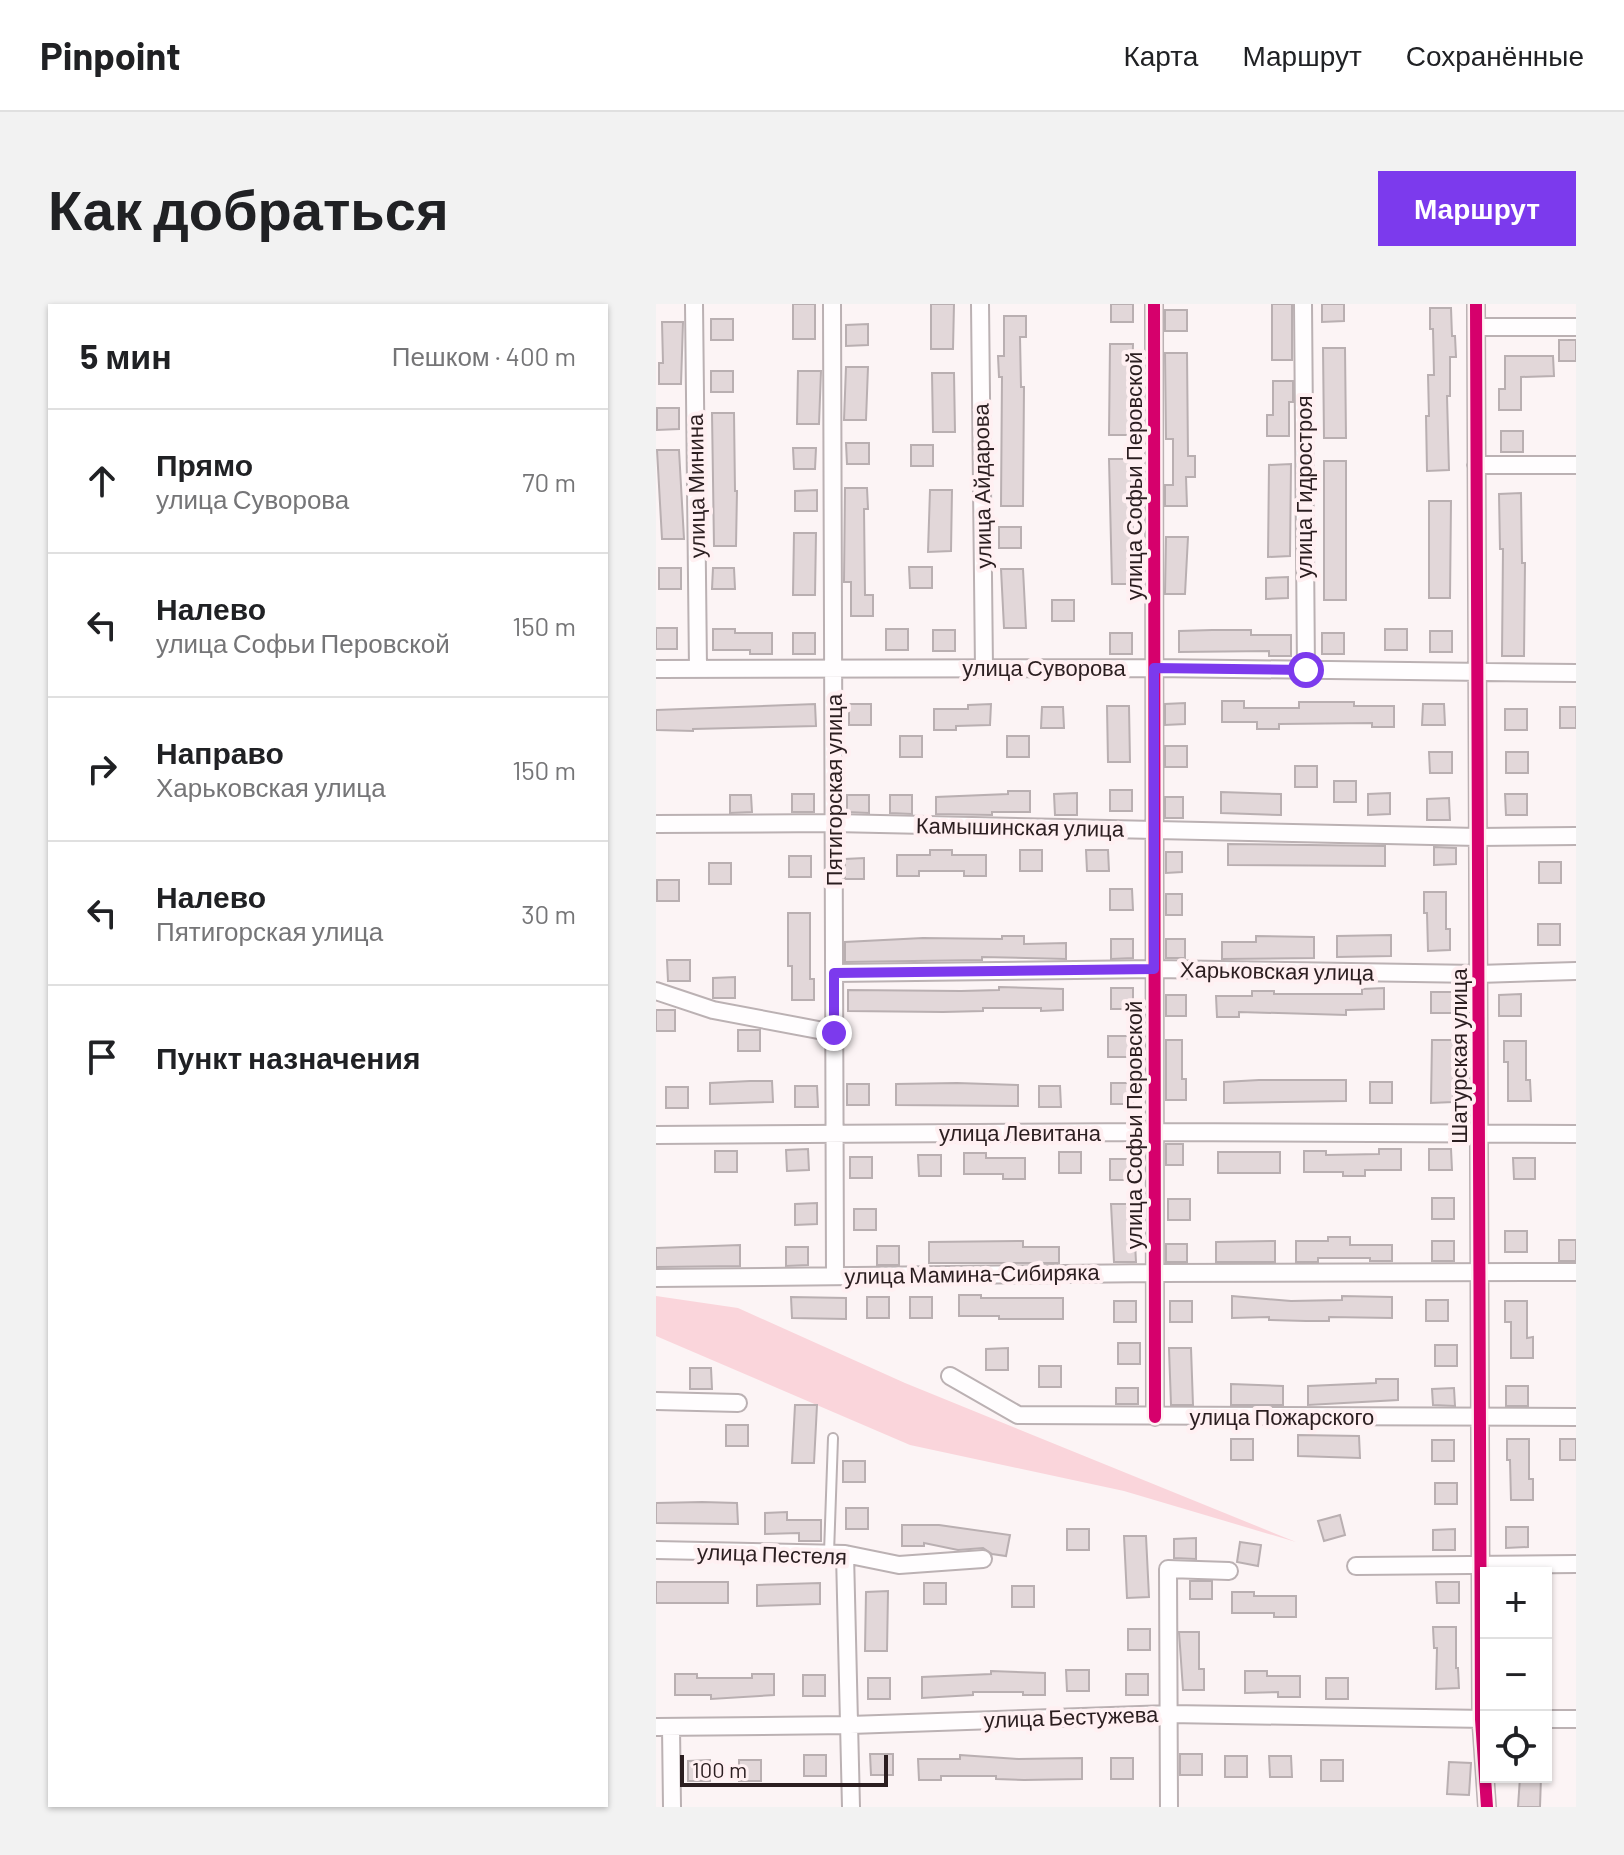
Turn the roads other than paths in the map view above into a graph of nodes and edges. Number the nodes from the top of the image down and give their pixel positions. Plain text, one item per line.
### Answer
1 (694, 304) edge
2 (832, 304) edge
3 (980, 304) edge
4 (1154, 304) edge
5 (1303, 304) edge
6 (1476, 304) edge
7 (1476, 327) junction
8 (1576, 327) edge
9 (1476, 465) junction
10 (1576, 465) edge
11 (834, 667) junction
12 (698, 668) junction
13 (984, 668) junction
14 (1154, 668) junction
15 (656, 669) edge
16 (1306, 670) junction
17 (1576, 673) edge
18 (1477, 674) junction
19 (834, 823) junction
20 (656, 824) edge
21 (1155, 830) junction
22 (1576, 836) edge
23 (1478, 837) junction
24 (1154, 969) junction
25 (1576, 971) edge
26 (834, 973) junction
27 (1478, 974) junction
28 (656, 991) edge
29 (834, 1033) junction
30 (1154, 1132) junction
31 (1576, 1134) edge
32 (656, 1135) edge
33 (834, 1135) junction
34 (1479, 1135) junction
35 (1576, 1272) edge
36 (1155, 1273) junction
37 (1479, 1274) junction
38 (835, 1276) junction
39 (656, 1278) edge
40 (950, 1376) dead end
41 (656, 1401) edge
42 (738, 1403) dead end
43 (1480, 1416) junction
44 (1155, 1417) junction
45 (1576, 1417) edge
46 (833, 1438) dead end
47 (656, 1550) edge
48 (836, 1554) junction
49 (983, 1559) dead end
50 (1576, 1564) edge
51 (1481, 1565) junction
52 (1356, 1566) dead end
53 (1229, 1571) dead end
54 (1484, 1711) edge
55 (1169, 1714) junction
56 (1480, 1719) edge
57 (1552, 1719) edge
58 (1576, 1719) edge
59 (850, 1725) junction
60 (664, 1727) edge
61 (1486, 1783) edge
62 (672, 1807) edge
63 (851, 1807) edge
64 (1169, 1807) edge
65 (1487, 1807) edge

1 - 12 street, улица Минина
2 - 11 street, Пятигорская улица
3 - 13 street, улица Айдарова
4 - 14 street, улица Софьи Перовской
5 - 16 street, улица Гидростроя
6 - 7 street, Шатурская улица
7 - 8 street
7 - 9 street, Шатурская улица
9 - 10 street
9 - 18 street, Шатурская улица
11 - 12 street, улица Суворова
11 - 13 street, улица Суворова
11 - 19 street, Пятигорская улица
12 - 15 street, улица Суворова
13 - 14 street, улица Суворова
14 - 16 street, улица Суворова
14 - 21 street, улица Софьи Перовской
16 - 18 street, улица Суворова
17 - 18 street, улица Суворова
18 - 23 street, Шатурская улица
19 - 20 street, Камышинская улица
19 - 21 street, Камышинская улица
19 - 26 street, Пятигорская улица
21 - 23 street, Камышинская улица
21 - 24 street, улица Софьи Перовской
22 - 23 street, Камышинская улица
23 - 27 street, Шатурская улица
24 - 26 street, Харьковская улица
24 - 27 street, Харьковская улица
24 - 30 street, улица Софьи Перовской
25 - 27 street, Харьковская улица
26 - 29 street, Пятигорская улица
27 - 34 street, Шатурская улица
28 - 29 street
29 - 33 street, Пятигорская улица
30 - 33 street, улица Левитана
30 - 34 street, улица Левитана
30 - 36 street, улица Софьи Перовской
31 - 34 street, улица Левитана
32 - 33 street, улица Левитана
33 - 38 street, Пятигорская улица
34 - 37 street, Шатурская улица
35 - 37 street, улица Мамина-Сибиряка
36 - 37 street, улица Мамина-Сибиряка
36 - 38 street, улица Мамина-Сибиряка
36 - 44 street, улица Софьи Перовской
37 - 43 street, Шатурская улица
38 - 39 street, улица Мамина-Сибиряка
40 - 44 street, улица Пожарского
41 - 42 street
43 - 44 street, улица Пожарского
43 - 45 street, улица Пожарского
43 - 51 street, Шатурская улица
46 - 48 lane
47 - 48 street, улица Пестеля
48 - 49 street, улица Пестеля
48 - 59 street
50 - 51 street
51 - 52 street
51 - 54 street, Шатурская улица
53 - 55 street
55 - 56 street, улица Бестужева
55 - 59 street, улица Бестужева
55 - 64 street
57 - 58 street
59 - 60 street, улица Бестужева
59 - 63 street
60 - 62 street
61 - 65 street, Шатурская улица

